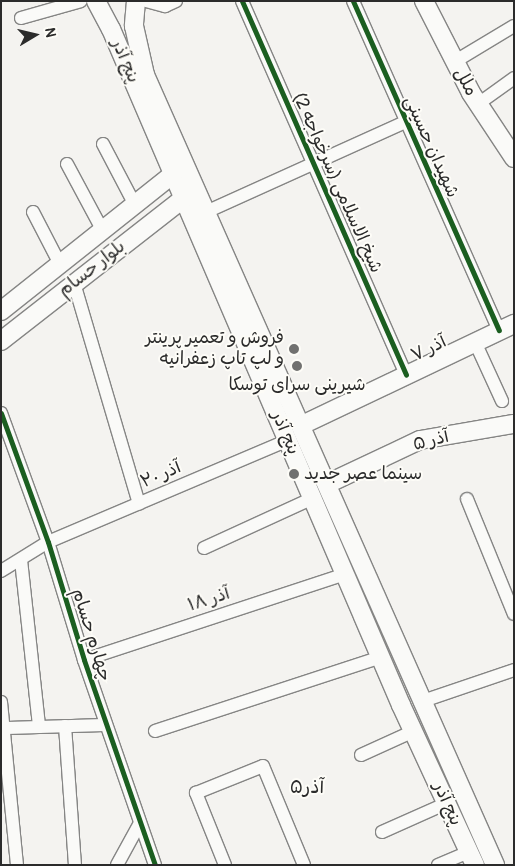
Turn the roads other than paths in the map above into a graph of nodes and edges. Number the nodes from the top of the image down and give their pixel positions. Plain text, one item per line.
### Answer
1 (81, 1) edge
2 (96, 1) edge
3 (136, 1) edge
4 (146, 1) edge
5 (176, 1) edge
6 (242, 1) edge
7 (352, 1) edge
8 (424, 1) edge
9 (21, 18) dead end
10 (514, 26) edge
11 (454, 62) junction
12 (514, 78) edge
13 (478, 104) junction
14 (404, 122) junction
15 (103, 144) dead end
16 (511, 148) edge
17 (313, 163) junction
18 (67, 164) dead end
19 (173, 174) junction
20 (184, 198) junction
21 (135, 205) junction
22 (34, 212) dead end
23 (206, 212) junction
24 (103, 231) junction
25 (61, 266) junction
26 (74, 283) junction
27 (1, 311) edge
28 (506, 327) edge
29 (1, 341) edge
30 (475, 342) junction
31 (406, 375) junction
32 (502, 401) dead end
33 (1, 413) edge
34 (513, 425) edge
35 (302, 426) junction
36 (288, 440) junction
37 (327, 484) junction
38 (313, 498) junction
39 (467, 499) dead end
40 (139, 504) junction
41 (48, 542) junction
42 (204, 548) dead end
43 (21, 560) junction
44 (1, 570) edge
45 (346, 574) junction
46 (514, 614) edge
47 (381, 657) junction
48 (84, 660) junction
49 (514, 670) edge
50 (1, 702) edge
51 (420, 702) junction
52 (106, 725) junction
53 (66, 726) junction
54 (39, 727) junction
55 (4, 728) junction
56 (155, 731) dead end
57 (414, 731) junction
58 (361, 755) dead end
59 (464, 796) junction
60 (447, 803) junction
61 (140, 823) junction
62 (382, 832) dead end
63 (472, 858) edge
64 (17, 865) edge
65 (75, 865) edge
66 (117, 865) edge
67 (155, 865) edge
68 (225, 865) edge
69 (304, 865) edge
70 (438, 865) edge
71 (495, 865) edge

1 - 9 street
2 - 19 main road, پنج آذر
3 - 23 main road, پنج آذر
4 - 5 street
6 - 17 street, شیخ الاسلامی (سرخواجه 2)
7 - 14 street, شهیدان حسینی
8 - 11 main road, ملل
10 - 11 street
11 - 13 main road, ملل
12 - 13 street
13 - 16 main road, ملل
14 - 17 street
14 - 28 street, شهیدان حسینی
15 - 21 street
17 - 23 street
17 - 31 street, شیخ الاسلامی (سرخواجه 2)
18 - 24 street
19 - 20 main road, پنج آذر
19 - 21 main road, بلوار حسام
20 - 26 main road, بلوار حسام
20 - 36 main road, پنج آذر
21 - 24 main road, بلوار حسام
22 - 25 street
23 - 35 main road, پنج آذر
24 - 25 main road, بلوار حسام
25 - 26 main road
25 - 27 main road, بلوار حسام
26 - 29 main road, بلوار حسام
26 - 40 street
28 - 30 main road, آذر ۷
30 - 31 main road, آذر ۷
30 - 32 street
31 - 35 main road, آذر ۷
33 - 41 street, چهارم حسام
34 - 37 main road, آذر ۵
35 - 37 main road, پنج آذر
36 - 38 main road, پنج آذر
36 - 40 street, ۲۰ آذر
37 - 51 main road, پنج آذر
38 - 42 street
38 - 45 main road, پنج آذر
39 - 46 street
40 - 41 street, ۲۰ آذر
41 - 43 street, ۲۰ آذر
41 - 48 street, چهارم حسام
43 - 44 street, ۲۰ آذر
43 - 54 street
45 - 47 main road, پنج آذر
45 - 48 street, ۱۸ آذر
47 - 56 street
47 - 57 main road, پنج آذر
48 - 52 street, چهارم حسام
49 - 51 street
50 - 55 street
51 - 59 main road, پنج آذر
52 - 53 street
52 - 61 street, چهارم حسام
53 - 54 street
53 - 65 street
54 - 55 street
55 - 64 street
57 - 58 street
57 - 60 main road, پنج آذر
59 - 60 main road
59 - 71 main road, پنج آذر
60 - 62 street
60 - 63 main road, پنج آذر
61 - 66 street
61 - 67 street, چهارم حسام
63 - 70 street
68 - 69 street

